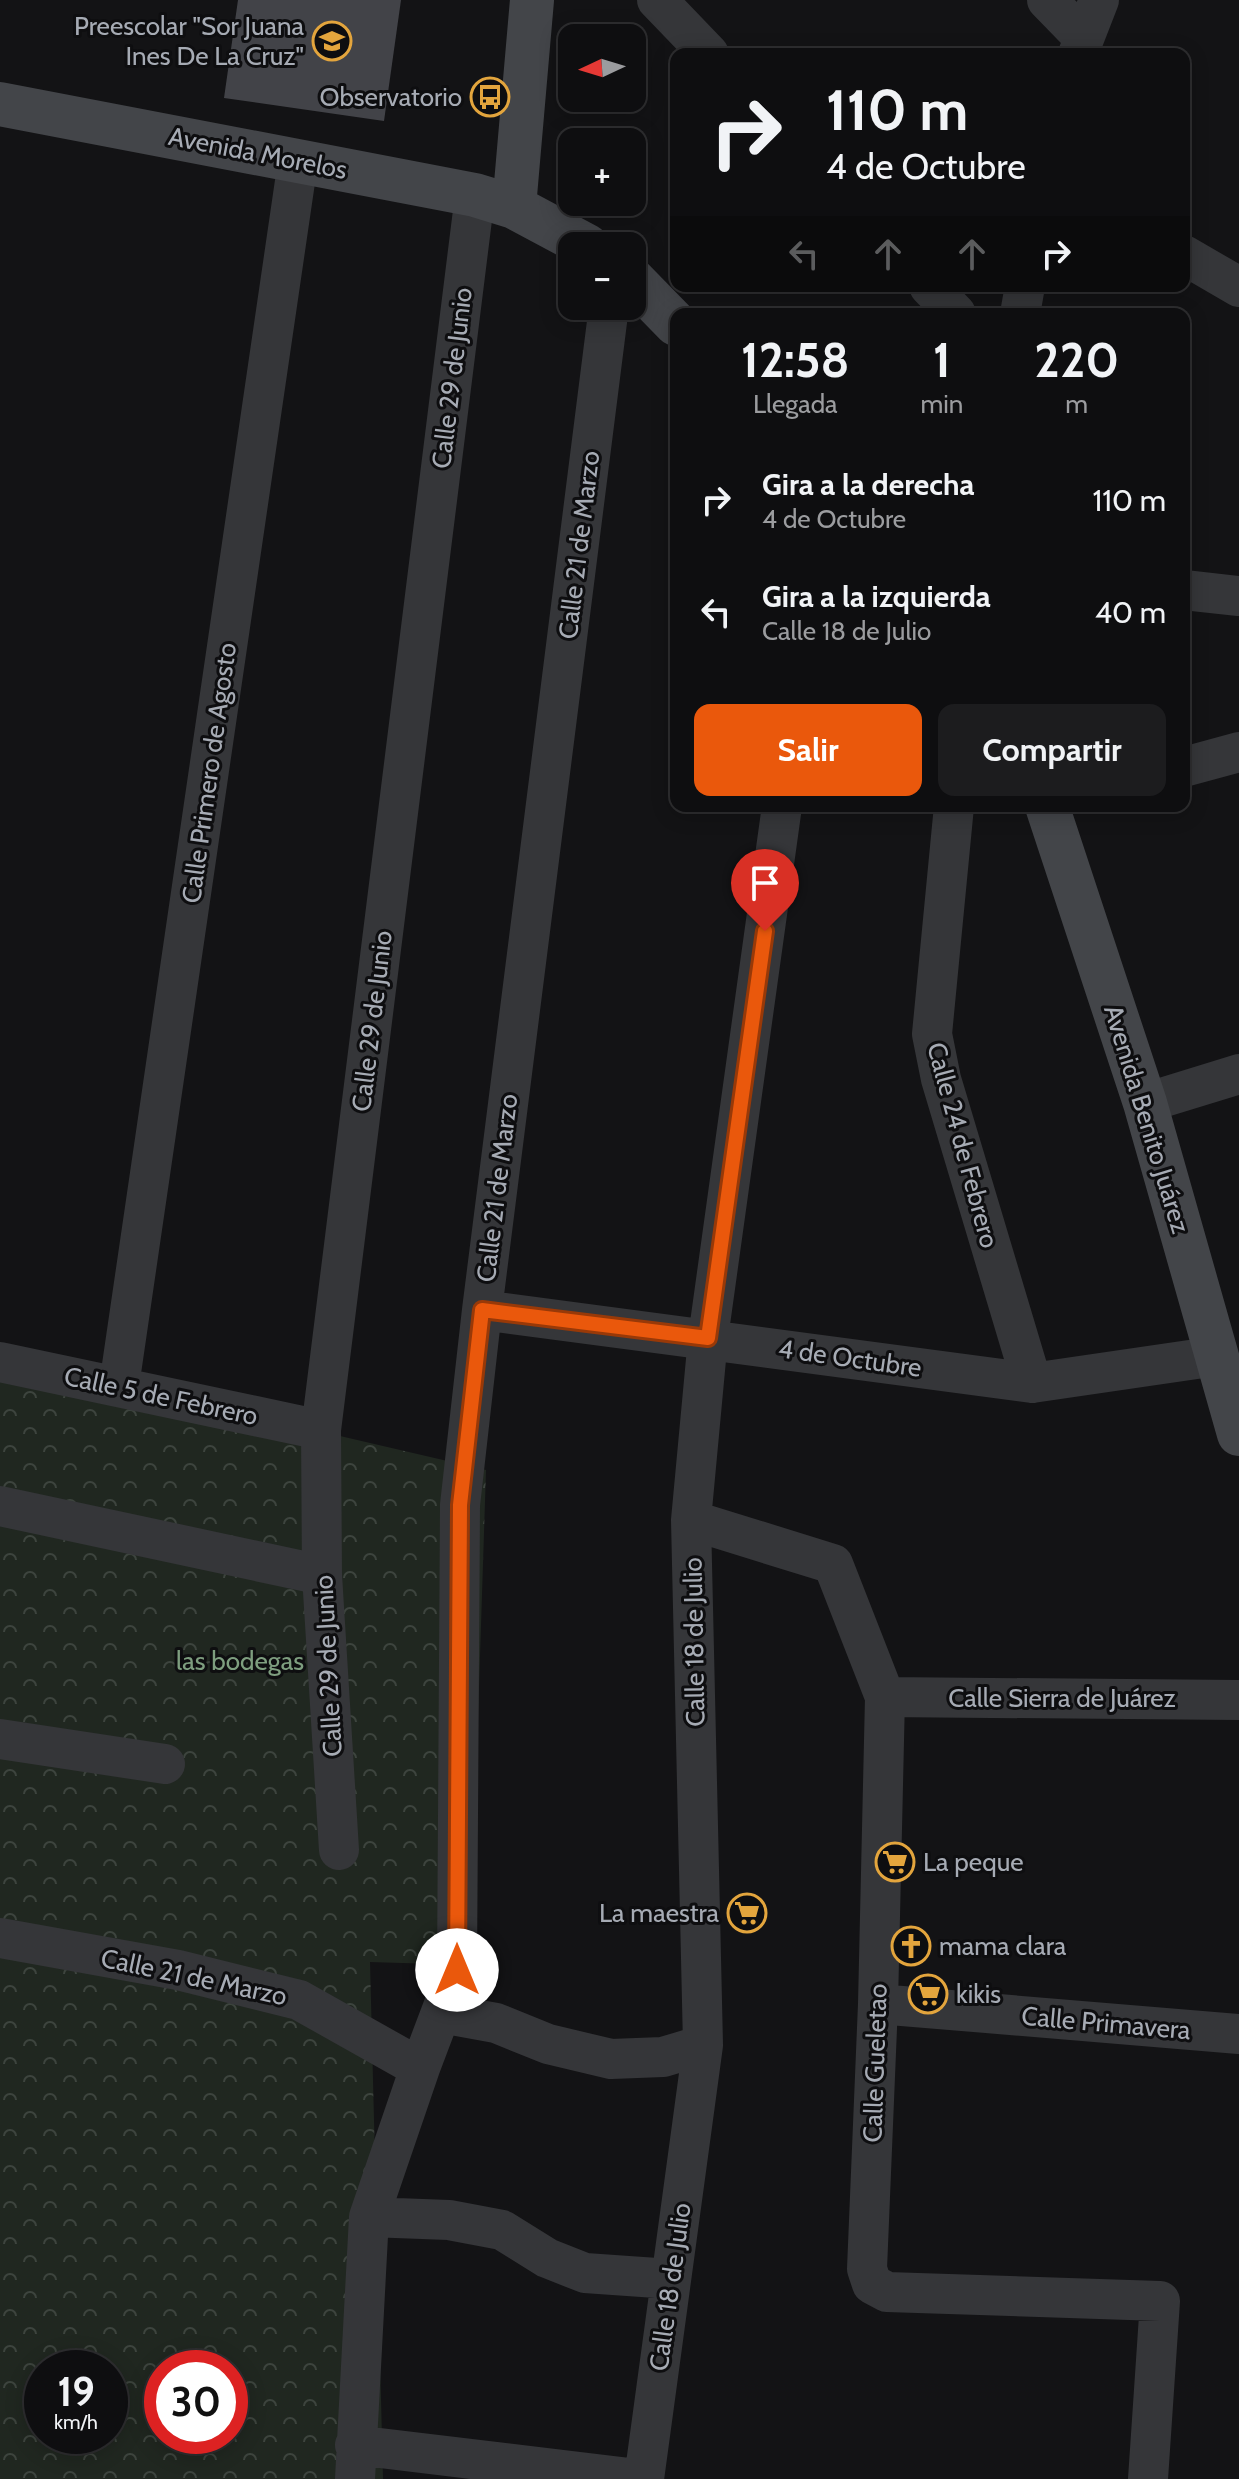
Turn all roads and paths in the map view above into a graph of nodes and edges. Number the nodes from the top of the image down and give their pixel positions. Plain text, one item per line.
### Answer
1 (532, 0) edge
2 (657, 0) edge
3 (1047, 0) edge
4 (1099, 0) edge
5 (1081, 46) edge
6 (703, 48) edge
7 (0, 104) edge
8 (298, 161) junction
9 (495, 201) junction
10 (558, 232) edge
11 (1190, 258) edge
12 (1239, 287) edge
13 (935, 292) edge
14 (646, 293) edge
15 (950, 308) edge
16 (670, 318) edge
17 (607, 320) edge
18 (1190, 591) edge
19 (1239, 596) edge
20 (1239, 752) edge
21 (1190, 765) edge
22 (781, 812) edge
23 (953, 812) edge
24 (1049, 812) edge
25 (1239, 1074) edge
26 (1145, 1103) junction
27 (482, 1310) junction
28 (708, 1338) junction
29 (1217, 1356) junction
30 (0, 1362) edge
31 (1032, 1383) junction
32 (119, 1386) junction
33 (1235, 1410) edge
34 (321, 1430) junction
35 (0, 1506) edge
36 (691, 1520) junction
37 (322, 1575) junction
38 (885, 1697) junction
39 (1239, 1700) edge
40 (0, 1739) edge
41 (165, 1764) dead end
42 (339, 1850) dead end
43 (0, 1938) edge
44 (878, 2004) junction
45 (441, 2013) junction
46 (1239, 2034) edge
47 (703, 2045) junction
48 (420, 2068) junction
49 (369, 2217) junction
50 (671, 2279) junction
51 (355, 2462) edge
52 (641, 2479) edge
53 (1148, 2479) edge

1 - 9 street
2 - 6 street
3 - 5 street
4 - 5 street
7 - 8 street, Avenida Morelos
8 - 9 street, Avenida Morelos
8 - 32 street, Calle Primero de Agosto
9 - 10 street
9 - 34 street, Calle 29 de Junio
11 - 12 street
13 - 15 street
14 - 16 street
17 - 27 street, Calle 21 de Marzo
18 - 19 street
20 - 21 street
22 - 28 street, Calle 18 de Julio
23 - 31 street, Calle 24 de Febrero
24 - 26 street, Avenida Benito Juárez
25 - 26 street
26 - 29 street, Avenida Benito Juárez
27 - 28 street, 4 de Octubre
27 - 45 street, Calle 21 de Marzo
28 - 31 street, 4 de Octubre
28 - 36 street, Calle 18 de Julio
29 - 31 street, 4 de Octubre
29 - 33 street, Avenida Benito Juárez
30 - 32 street, Calle 5 de Febrero
32 - 34 street, Calle 5 de Febrero
34 - 37 street, Calle 29 de Junio
35 - 37 street
36 - 38 street
36 - 47 street, Calle 18 de Julio
37 - 42 street, Calle 29 de Junio
38 - 39 street, Calle Sierra de Juárez
38 - 44 street, Calle Gueletao
40 - 41 street
43 - 48 street, Calle 21 de Marzo
44 - 46 street, Calle Primavera
44 - 53 street, Calle Gueletao
45 - 47 street
45 - 48 street, Calle 21 de Marzo
47 - 50 street, Calle 18 de Julio
48 - 49 street, Calle 21 de Marzo
49 - 50 street
49 - 51 street, Calle 21 de Marzo
50 - 52 street, Calle 18 de Julio
51 - 52 street

